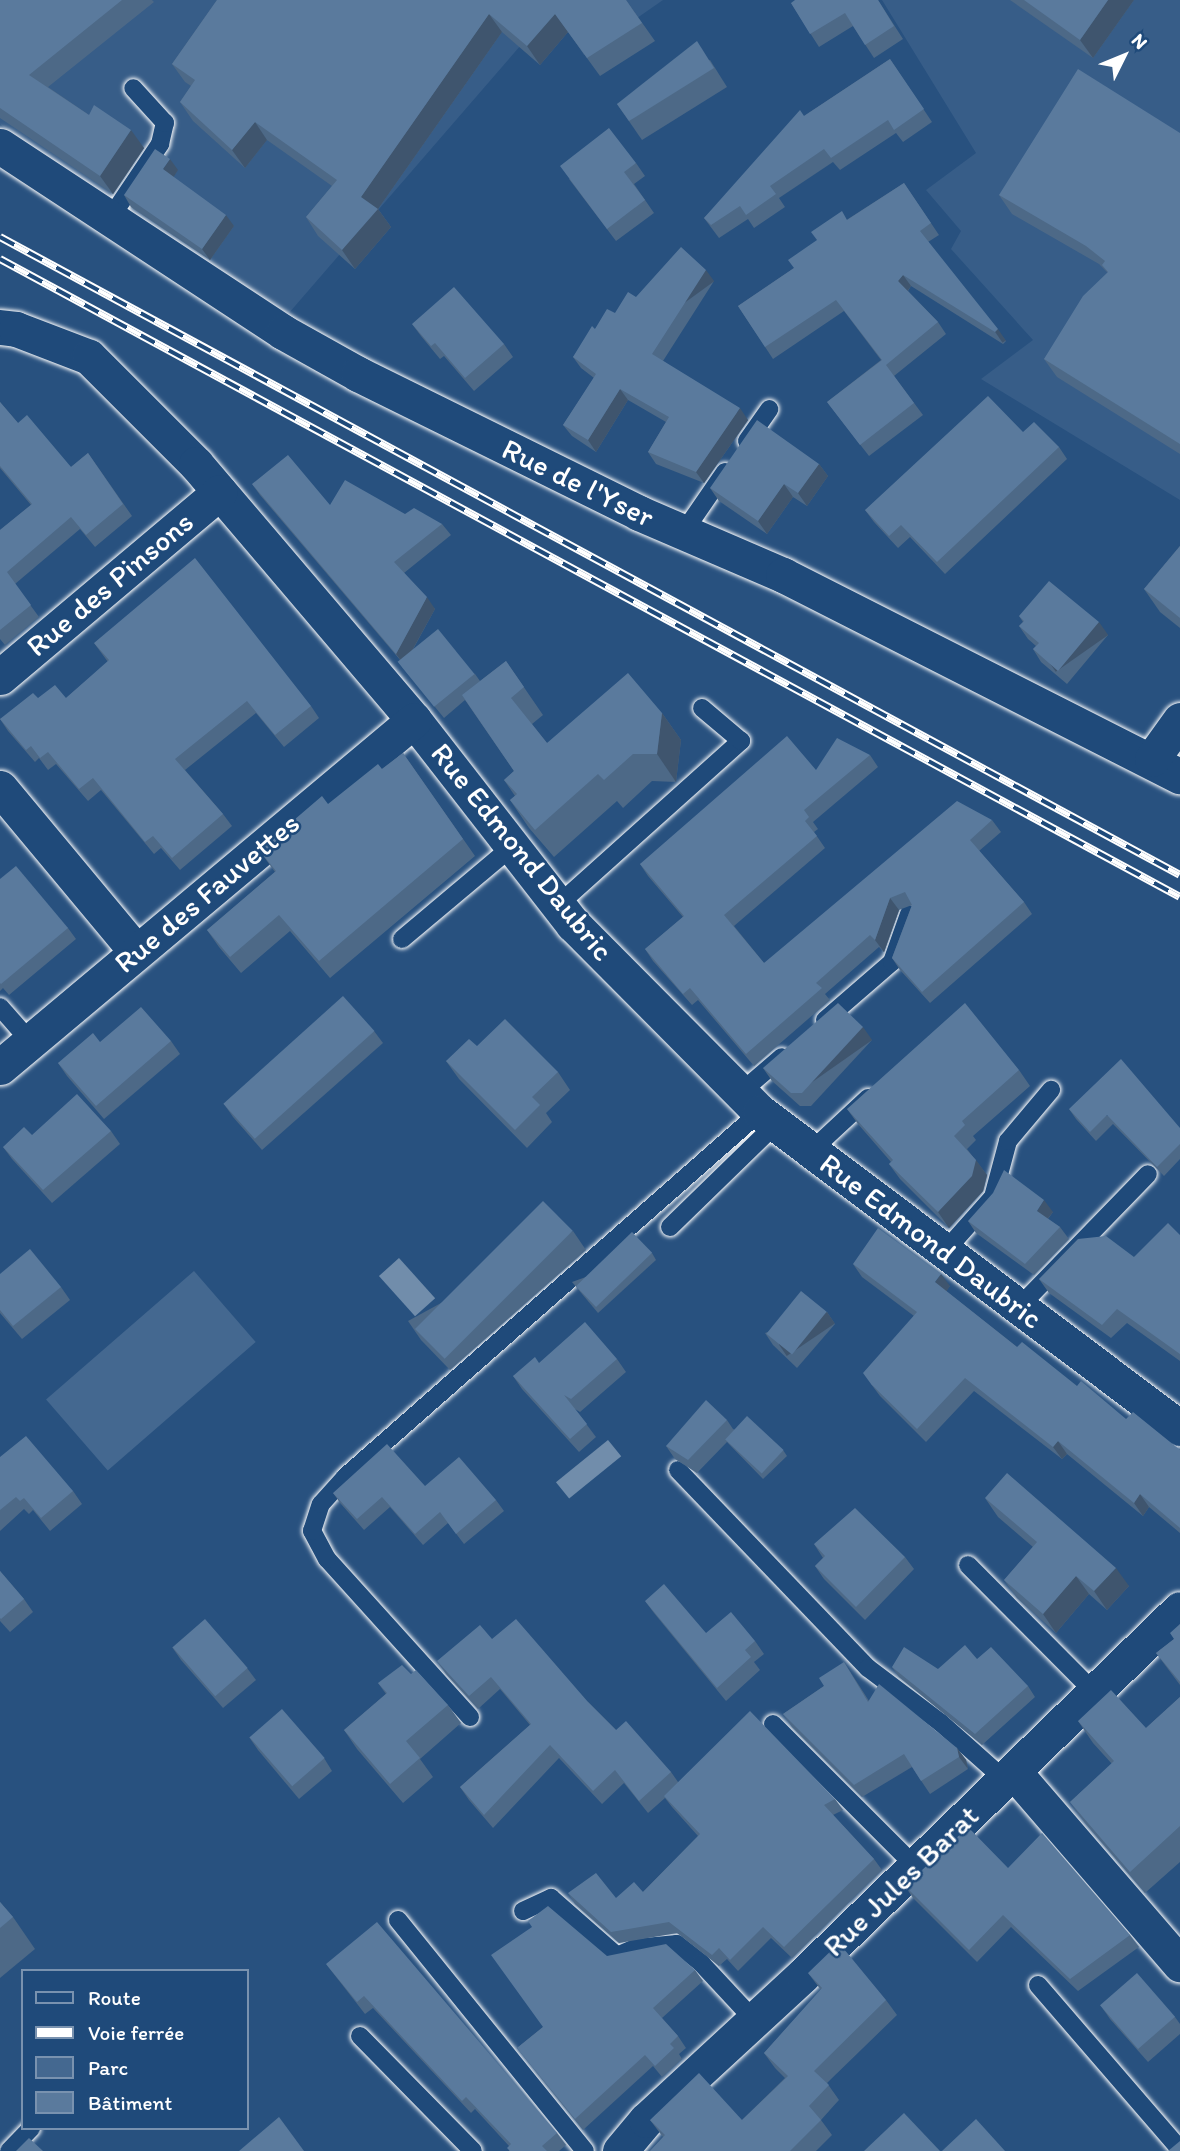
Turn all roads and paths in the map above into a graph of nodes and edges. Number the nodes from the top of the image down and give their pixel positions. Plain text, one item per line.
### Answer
1 (133, 88) dead end
2 (0, 146) edge
3 (109, 220) junction
4 (0, 327) edge
5 (769, 409) dead end
6 (220, 492) junction
7 (683, 533) junction
8 (0, 677) edge
9 (702, 708) dead end
10 (414, 720) junction
11 (1180, 720) edge
12 (1166, 767) edge
13 (0, 789) edge
14 (513, 846) junction
15 (558, 905) junction
16 (909, 914) edge
17 (402, 939) dead end
18 (136, 951) junction
19 (0, 1007) edge
20 (30, 1041) junction
21 (0, 1067) edge
22 (882, 1086) edge
23 (1051, 1090) dead end
24 (759, 1110) junction
25 (810, 1151) junction
26 (1148, 1174) edge
27 (670, 1227) dead end
28 (945, 1251) junction
29 (1019, 1307) junction
30 (1180, 1428) edge
31 (678, 1469) edge
32 (968, 1565) dead end
33 (1180, 1609) edge
34 (1094, 1692) junction
35 (470, 1717) dead end
36 (773, 1724) dead end
37 (1009, 1776) junction
38 (916, 1867) junction
39 (523, 1910) dead end
40 (398, 1920) dead end
41 (1180, 1964) edge
42 (1038, 1985) dead end
43 (754, 2020) junction
44 (359, 2036) dead end
45 (29, 2130) edge
46 (1175, 2146) edge
47 (9, 2151) edge
48 (473, 2151) edge
49 (585, 2151) edge
50 (620, 2151) edge

1 - 3 lane
2 - 3 street, Rue de l'Yser
3 - 7 street, Rue de l'Yser
4 - 6 street, Rue Edmond Daubric
5 - 7 lane
6 - 8 street, Rue des Pinsons
6 - 10 street, Rue Edmond Daubric
7 - 12 street, Rue de l'Yser
9 - 15 lane
10 - 14 street, Rue Edmond Daubric
10 - 18 street, Rue des Fauvettes
11 - 12 street
13 - 18 street
14 - 15 street, Rue Edmond Daubric
14 - 17 lane
15 - 24 street, Rue Edmond Daubric
16 - 24 lane
18 - 20 street, Rue des Fauvettes
19 - 20 lane
20 - 21 street, Rue des Fauvettes
22 - 25 lane
23 - 28 lane
24 - 25 street, Rue Edmond Daubric
24 - 27 lane
24 - 35 lane
25 - 28 street, Rue Edmond Daubric
26 - 29 lane
28 - 29 street, Rue Edmond Daubric
29 - 30 street, Rue Edmond Daubric
31 - 37 lane
32 - 34 lane
33 - 34 street, Rue Jules Barat
34 - 37 street, Rue Jules Barat
36 - 38 lane
37 - 38 street, Rue Jules Barat
37 - 41 street
38 - 43 street, Rue Jules Barat
39 - 43 lane
40 - 49 lane
42 - 46 lane
43 - 50 street, Rue Jules Barat
44 - 48 lane
45 - 47 lane

